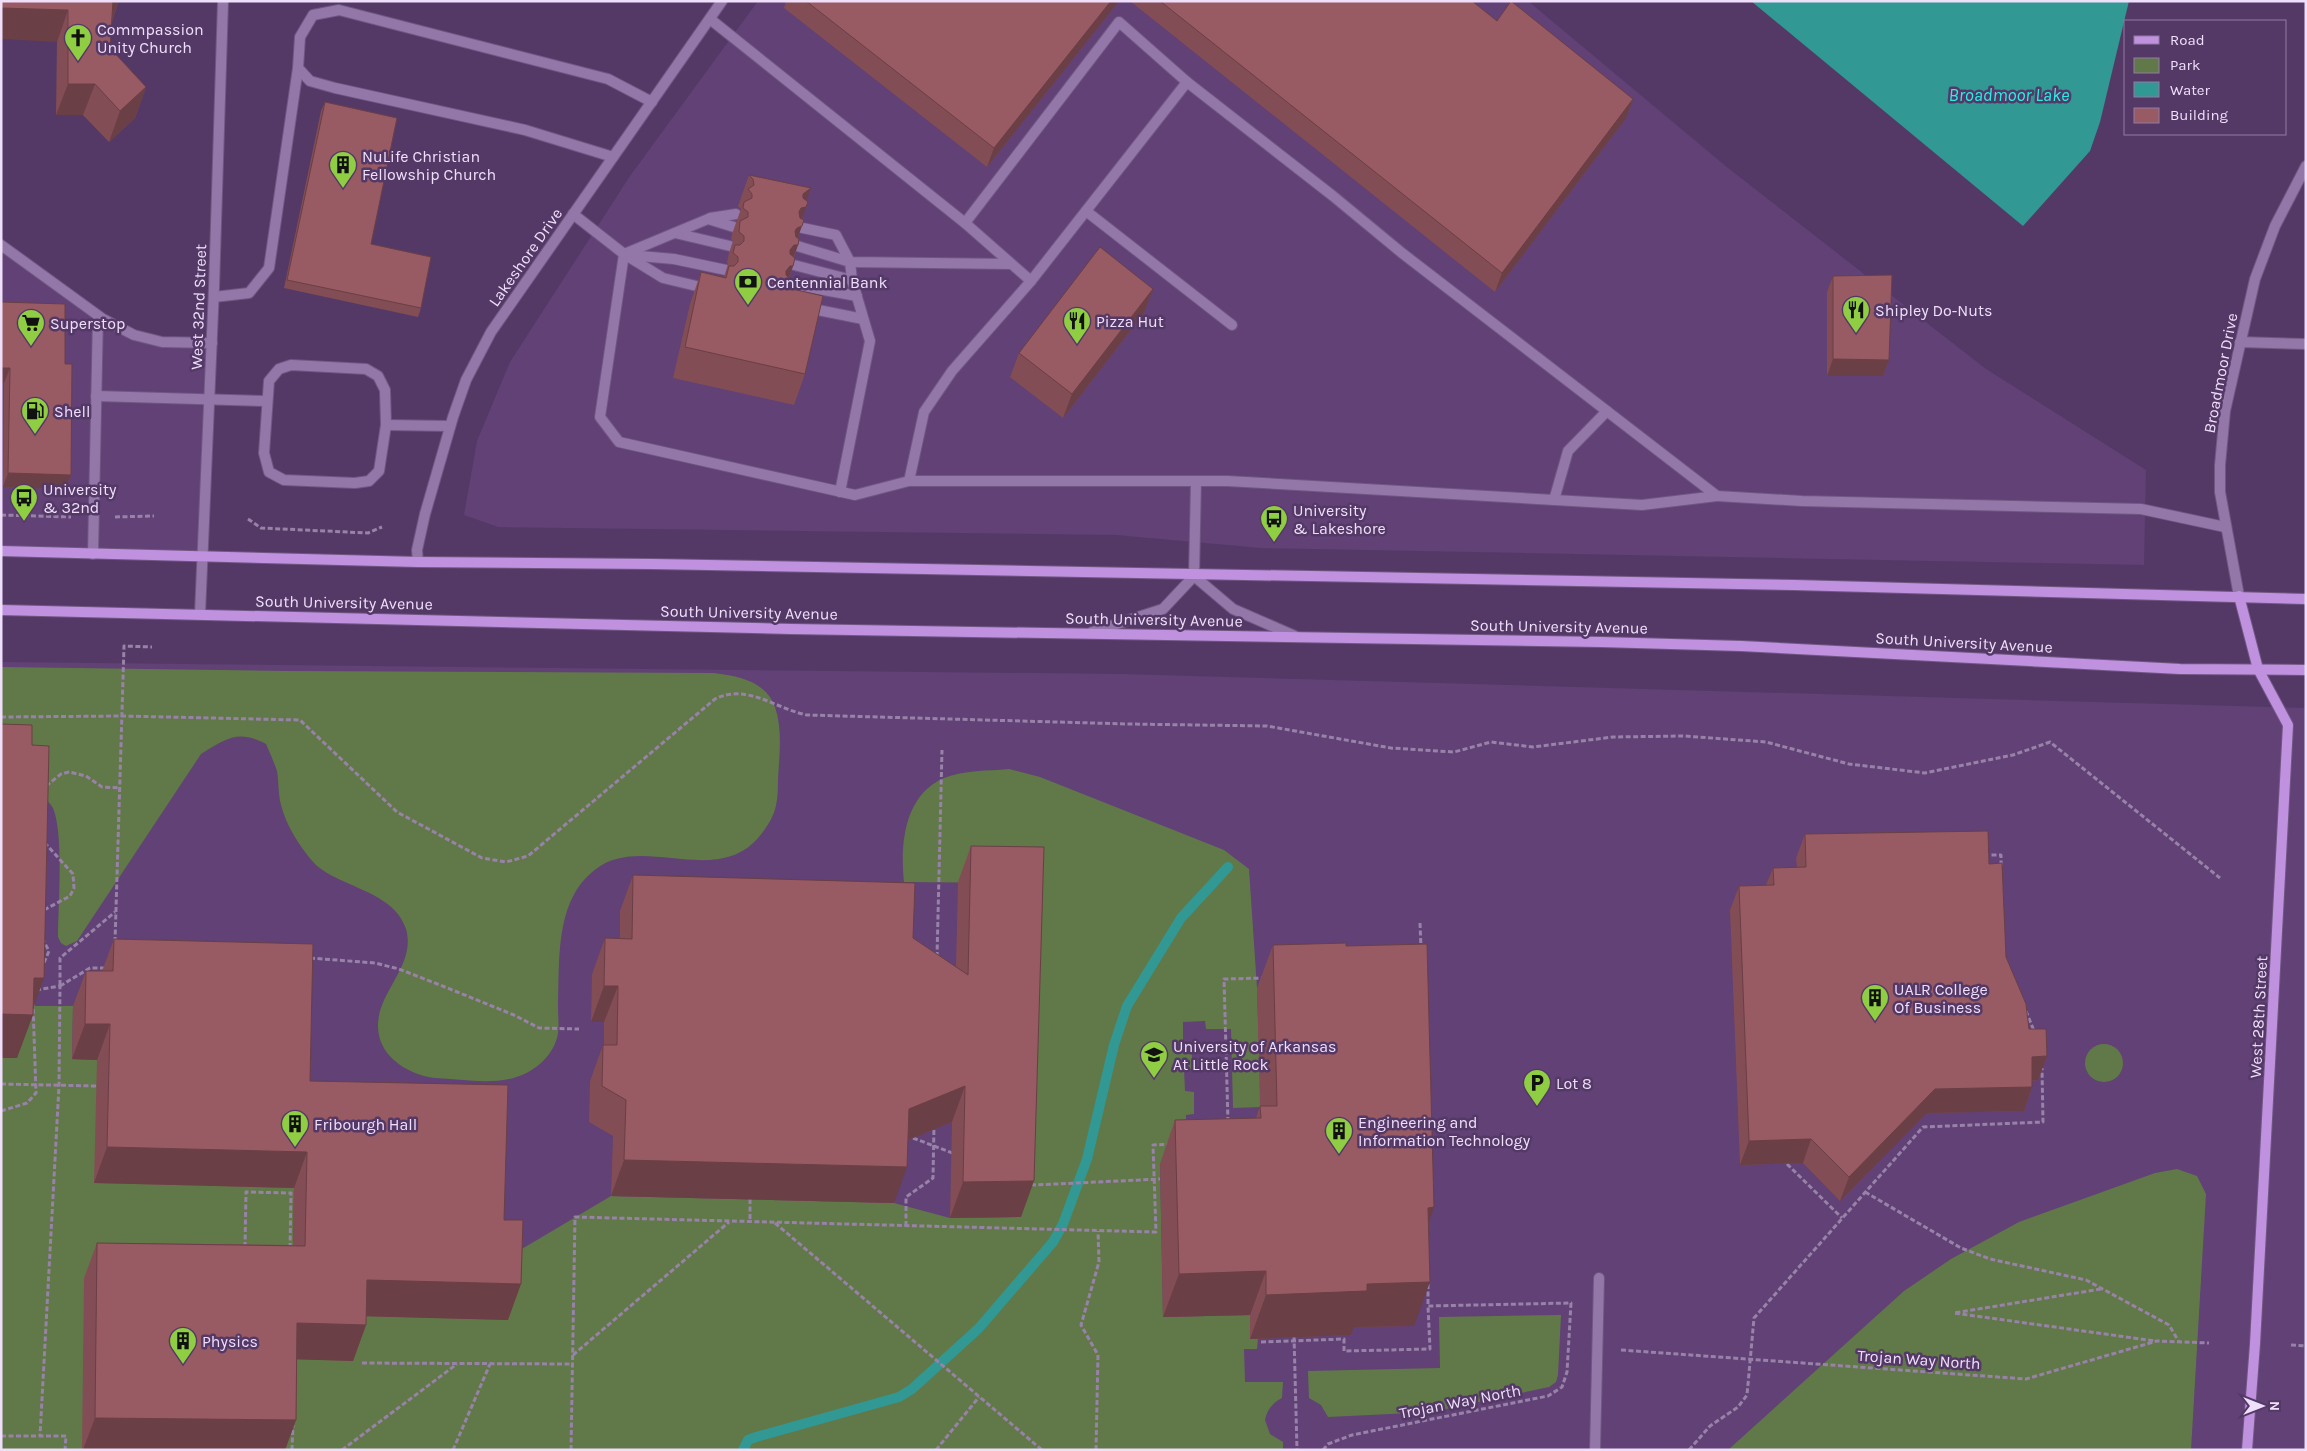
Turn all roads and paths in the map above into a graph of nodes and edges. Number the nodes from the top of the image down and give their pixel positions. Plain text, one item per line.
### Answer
1 (223, 1) edge
2 (722, 1) edge
3 (710, 19) junction
4 (298, 68) junction
5 (1187, 82) junction
6 (652, 102) junction
7 (613, 157) junction
8 (2306, 166) edge
9 (1086, 211) junction
10 (573, 214) junction
11 (736, 214) dead end
12 (708, 219) junction
13 (965, 223) junction
14 (734, 227) dead end
15 (798, 227) edge
16 (676, 233) junction
17 (1, 245) edge
18 (794, 245) edge
19 (730, 246) dead end
20 (624, 254) junction
21 (850, 262) junction
22 (790, 264) edge
23 (1011, 264) junction
24 (726, 270) edge
25 (852, 280) junction
26 (1031, 282) junction
27 (785, 283) edge
28 (720, 291) edge
29 (857, 296) junction
30 (214, 297) junction
31 (799, 307) edge
32 (98, 316) junction
33 (864, 318) junction
34 (1232, 325) dead end
35 (2240, 342) junction
36 (212, 343) junction
37 (2306, 344) edge
38 (96, 396) junction
39 (210, 398) junction
40 (266, 401) junction
41 (1607, 411) junction
42 (386, 426) junction
43 (450, 426) junction
44 (909, 481) junction
45 (1196, 481) junction
46 (840, 492) junction
47 (1717, 496) junction
48 (1554, 500) junction
49 (248, 519) dead end
50 (382, 527) dead end
51 (2225, 527) junction
52 (1, 551) edge
53 (93, 554) junction
54 (202, 557) junction
55 (418, 562) junction
56 (1194, 576) junction
57 (2239, 596) junction
58 (2306, 599) edge
59 (1, 610) edge
60 (200, 614) junction
61 (1092, 632) junction
62 (1295, 636) junction
63 (152, 647) dead end
64 (2258, 669) junction
65 (2306, 670) edge
66 (122, 716) junction
67 (1, 717) edge
68 (942, 750) dead end
69 (120, 788) junction
70 (42, 789) edge
71 (39, 835) edge
72 (1985, 864) edge
73 (2001, 874) edge
74 (2220, 878) dead end
75 (116, 912) junction
76 (40, 913) edge
77 (1420, 923) dead end
78 (38, 934) edge
79 (115, 947) edge
80 (1421, 953) edge
81 (304, 958) edge
82 (937, 963) edge
83 (110, 968) dead end
84 (40, 969) edge
85 (1269, 978) dead end
86 (33, 983) edge
87 (60, 986) junction
88 (33, 1000) edge
89 (2024, 1006) edge
90 (579, 1029) dead end
91 (2034, 1033) edge
92 (2042, 1060) edge
93 (1, 1084) edge
94 (37, 1085) junction
95 (59, 1086) junction
96 (96, 1086) dead end
97 (1, 1110) edge
98 (934, 1120) edge
99 (1228, 1123) edge
100 (913, 1138) edge
101 (1180, 1144) edge
102 (956, 1155) dead end
103 (1787, 1164) edge
104 (1160, 1179) dead end
105 (1026, 1182) edge
106 (1865, 1192) junction
107 (750, 1200) edge
108 (1842, 1218) junction
109 (729, 1222) junction
110 (750, 1222) junction
111 (774, 1222) junction
112 (906, 1226) junction
113 (1098, 1231) junction
114 (245, 1254) edge
115 (290, 1255) edge
116 (1428, 1276) edge
117 (1599, 1278) dead end
118 (2102, 1289) junction
119 (1428, 1306) junction
120 (1294, 1339) junction
121 (2157, 1341) junction
122 (1261, 1342) dead end
123 (2179, 1342) junction
124 (2210, 1343) dead end
125 (2291, 1345) dead end
126 (2306, 1346) edge
127 (1621, 1350) dead end
128 (572, 1355) junction
129 (1750, 1359) junction
130 (362, 1363) dead end
131 (457, 1364) junction
132 (490, 1364) junction
133 (572, 1364) junction
134 (979, 1397) junction
135 (293, 1420) edge
136 (1, 1436) edge
137 (40, 1436) junction
138 (66, 1450) edge
139 (292, 1450) edge
140 (342, 1450) edge
141 (453, 1450) edge
142 (570, 1450) edge
143 (936, 1450) edge
144 (1042, 1450) edge
145 (1096, 1450) edge
146 (1297, 1450) edge
147 (1323, 1450) edge
148 (1595, 1450) edge
149 (1689, 1450) edge
150 (2247, 1450) edge

1 - 30 street, West 32nd Street
2 - 3 street, Lakeshore Drive
3 - 6 street, Lakeshore Drive
3 - 13 street
4 - 6 street
4 - 7 street
4 - 30 street
5 - 9 street
5 - 13 street
5 - 41 street
6 - 7 street, Lakeshore Drive
7 - 10 street, Lakeshore Drive
8 - 35 street, Broadmoor Drive
9 - 26 street
9 - 34 street
10 - 20 street
10 - 43 street, Lakeshore Drive
11 - 12 street
12 - 14 street
12 - 16 street
13 - 23 street
15 - 21 street
16 - 19 street
16 - 20 street
17 - 32 street
18 - 21 street
20 - 24 street
20 - 28 street
20 - 46 street
21 - 23 street
21 - 25 street
22 - 25 street
23 - 26 street
25 - 29 street
26 - 44 street
27 - 29 street
29 - 33 street
30 - 36 street, West 32nd Street
31 - 33 street
32 - 36 street
32 - 38 street
33 - 46 street
35 - 37 street
35 - 51 street, Broadmoor Drive
36 - 39 street, West 32nd Street
38 - 39 street
38 - 53 street
39 - 40 street
39 - 54 street, West 32nd Street
40 - 42 street
40 - 42 street
41 - 47 street
41 - 48 street
42 - 43 street
43 - 55 street, Lakeshore Drive
44 - 45 street
44 - 46 street
45 - 48 street
45 - 56 street
47 - 48 street
47 - 51 street
49 - 50 path
51 - 57 street, Broadmoor Drive
52 - 53 main road
53 - 54 main road
54 - 55 main road
54 - 60 street, West 32nd Street
55 - 56 main road
56 - 57 main road
56 - 61 street
56 - 62 street
57 - 58 main road
57 - 64 main road, West 28th Street
59 - 60 main road, South University Avenue
60 - 61 main road, South University Avenue
61 - 62 main road, South University Avenue
62 - 64 main road, South University Avenue
63 - 66 path
64 - 65 main road, South University Avenue
64 - 150 main road, West 28th Street
66 - 67 path
66 - 69 path
66 - 74 path
68 - 82 path
69 - 70 path
69 - 75 path
71 - 76 path
72 - 73 path
75 - 79 path
75 - 87 path
77 - 80 path
78 - 84 path
81 - 90 path
83 - 87 path
85 - 99 path
86 - 87 path
87 - 95 path
88 - 94 path
89 - 91 path
92 - 106 path
93 - 94 path
94 - 95 path
94 - 97 path
95 - 96 path
95 - 137 path
98 - 112 path
100 - 102 path, bridge
101 - 113 path
103 - 108 path
104 - 105 path, bridge
106 - 108 path
106 - 118 path
107 - 110 path
108 - 129 path
109 - 110 path
109 - 128 path
109 - 128 path
110 - 111 path
111 - 112 path
111 - 134 path
112 - 113 path
113 - 145 path
114 - 115 path
116 - 119 path
117 - 148 street
118 - 121 path
118 - 123 path
119 - 120 path
119 - 147 path, Trojan Way North
120 - 122 path
120 - 146 path
121 - 123 path, Trojan Way North
121 - 129 path, Trojan Way North
123 - 124 path, Trojan Way North
125 - 126 path
127 - 129 path, Trojan Way North
128 - 133 path
129 - 149 path
130 - 131 path
131 - 132 path
131 - 140 path
132 - 133 path
132 - 141 path
133 - 142 path
134 - 143 path
134 - 144 path
135 - 139 path
136 - 137 path
137 - 138 path

